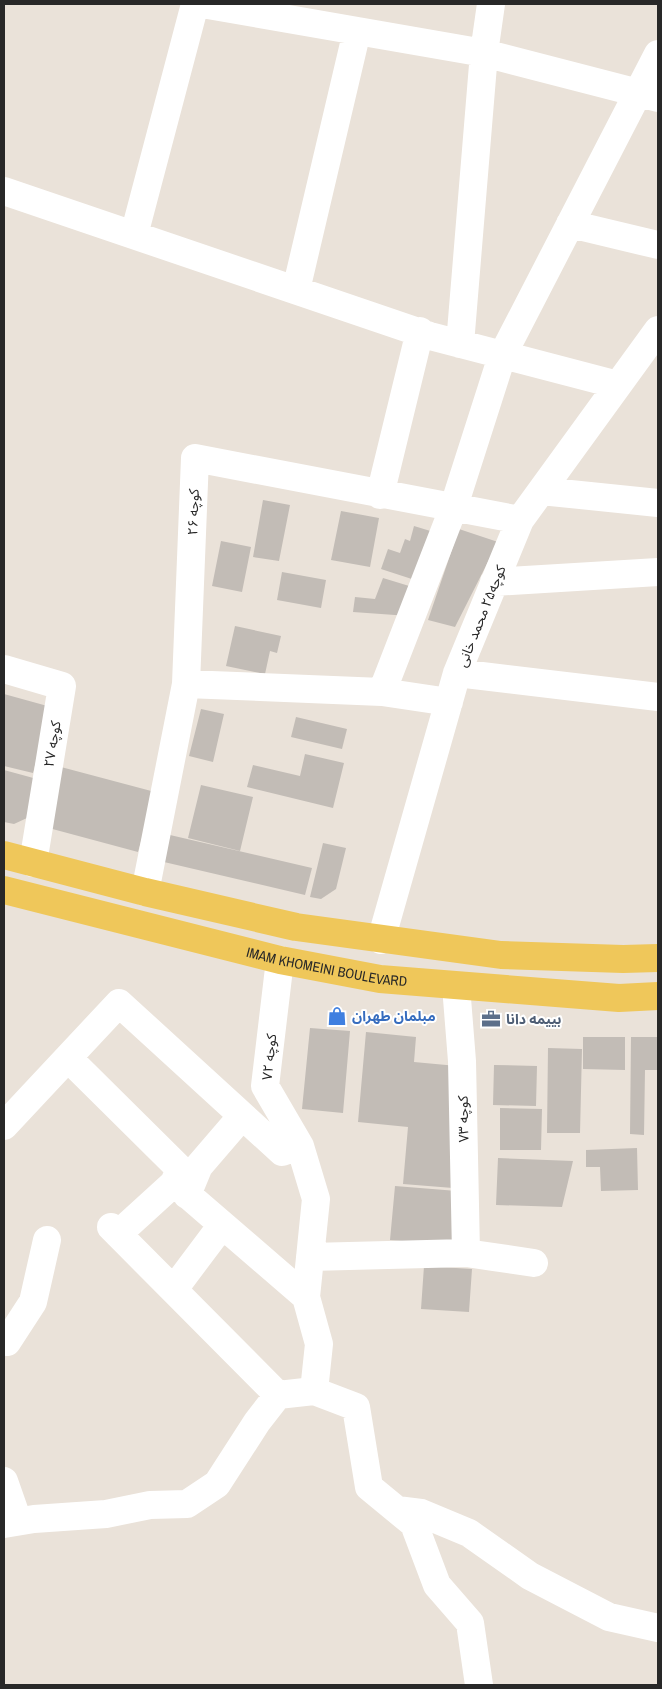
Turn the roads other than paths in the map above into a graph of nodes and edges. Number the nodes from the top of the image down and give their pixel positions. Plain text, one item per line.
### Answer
1 (195, 4) edge
2 (202, 4) edge
3 (491, 4) edge
4 (357, 31) junction
5 (484, 53) junction
6 (658, 54) edge
7 (648, 96) edge
8 (4, 191) edge
9 (570, 224) junction
10 (134, 235) junction
11 (658, 245) edge
12 (296, 290) junction
13 (658, 330) edge
14 (420, 331) junction
15 (460, 344) junction
16 (502, 356) junction
17 (618, 385) junction
18 (541, 491) junction
19 (380, 495) junction
20 (658, 503) edge
21 (452, 509) junction
22 (520, 520) junction
23 (658, 572) edge
24 (494, 582) junction
25 (4, 669) edge
26 (457, 673) junction
27 (186, 684) junction
28 (382, 692) junction
29 (658, 697) edge
30 (449, 702) junction
31 (4, 855) edge
32 (33, 863) junction
33 (4, 890) edge
34 (145, 892) junction
35 (381, 940) junction
36 (658, 958) edge
37 (280, 960) junction
38 (456, 986) junction
39 (658, 996) edge
40 (68, 1058) junction
41 (242, 1116) junction
42 (4, 1126) edge
43 (300, 1146) junction
44 (180, 1189) junction
45 (222, 1225) junction
46 (47, 1240) dead end
47 (466, 1253) junction
48 (310, 1257) junction
49 (534, 1263) dead end
50 (174, 1289) junction
51 (306, 1297) junction
52 (5, 1343) edge
53 (314, 1391) junction
54 (278, 1395) junction
55 (4, 1480) edge
56 (397, 1510) junction
57 (11, 1522) edge
58 (658, 1628) edge
59 (479, 1685) edge

1 - 10 street
2 - 4 street
3 - 5 street
4 - 5 street
4 - 12 street
5 - 7 street
5 - 15 street
6 - 7 street
7 - 9 street
8 - 10 street
9 - 11 street
9 - 16 street
10 - 12 street
12 - 14 street
13 - 17 street, کوچه۲۵ محمد خانی
14 - 15 street
14 - 19 street
15 - 16 street
16 - 17 street
16 - 21 street
17 - 18 street, کوچه۲۵ محمد خانی
18 - 20 street
18 - 22 street, کوچه۲۵ محمد خانی
19 - 21 street, کوچه ۲۶
19 - 27 street, کوچه ۲۶
21 - 22 street, کوچه ۲۶
21 - 28 street
22 - 24 street, کوچه۲۵ محمد خانی
23 - 24 street
24 - 26 street, کوچه۲۵ محمد خانی
25 - 32 street, کوچه ۲۷
26 - 29 street
26 - 30 street, کوچه۲۵ محمد خانی
27 - 28 street
27 - 34 street, کوچه ۲۶
28 - 30 street
30 - 35 street, کوچه۲۵ محمد خانی
31 - 32 main road
32 - 34 main road
33 - 37 main road, IMAM KHOMEINI BOULEVARD
34 - 35 main road
35 - 36 main road
37 - 38 main road, IMAM KHOMEINI BOULEVARD
37 - 43 street, کوچه ۷۲
38 - 39 main road, IMAM KHOMEINI BOULEVARD
38 - 47 street, کوچه ۷۳
40 - 41 street
40 - 42 street
40 - 44 street
41 - 43 street
41 - 44 street
43 - 48 street, کوچه ۷۲
44 - 45 street
44 - 50 street
45 - 50 street
45 - 51 street
46 - 52 street
47 - 48 street
47 - 49 street
48 - 51 street, کوچه ۷۲
50 - 54 street
51 - 53 street
53 - 54 street
53 - 56 street
54 - 57 street
55 - 57 street
56 - 58 street
56 - 59 street

